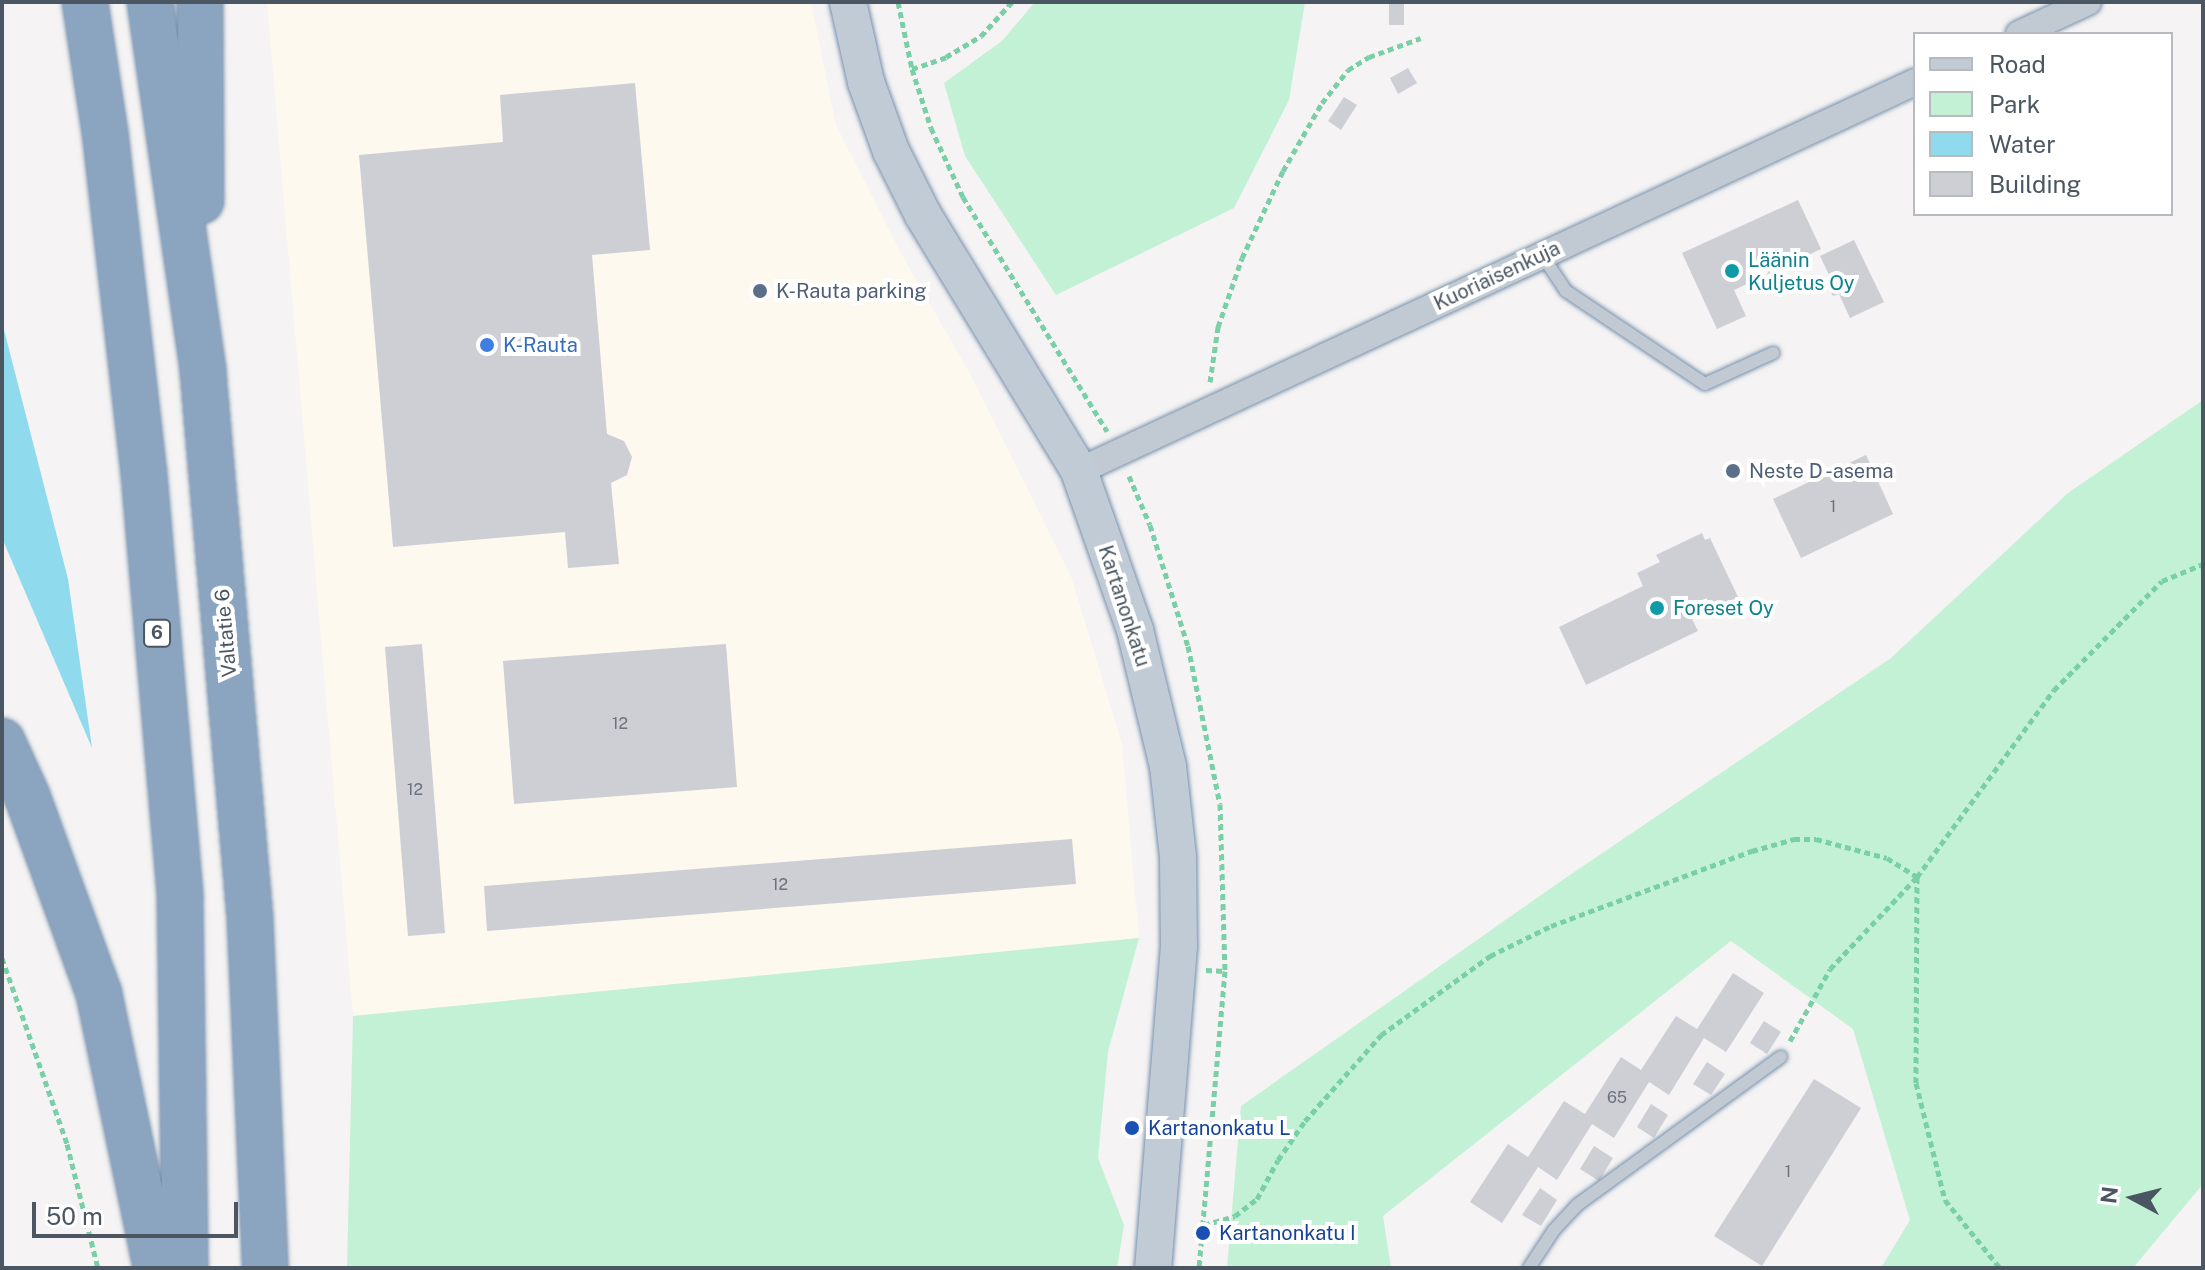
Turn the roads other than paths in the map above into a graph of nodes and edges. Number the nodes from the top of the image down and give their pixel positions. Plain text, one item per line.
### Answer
1 (85, 2) edge
2 (150, 2) edge
3 (200, 2) edge
4 (848, 2) edge
5 (2088, 2) edge
6 (2023, 32) edge
7 (1913, 83) edge
8 (1542, 255) junction
9 (1773, 353) dead end
10 (203, 372) junction
11 (1079, 471) junction
12 (2, 741) edge
13 (1781, 1057) road end
14 (156, 1268) edge
15 (185, 1268) edge
16 (265, 1268) edge
17 (1153, 1268) edge
18 (1529, 1268) edge

1 - 15 highway, 6
2 - 10 highway, Valtatie 6
3 - 10 highway
4 - 11 main road, Kartanonkatu
5 - 6 street
7 - 8 street, Kuoriaisenkuja
8 - 9 lane
8 - 11 street, Kuoriaisenkuja
10 - 16 highway, Valtatie 6
11 - 17 main road, Kartanonkatu
12 - 14 highway
13 - 18 lane

